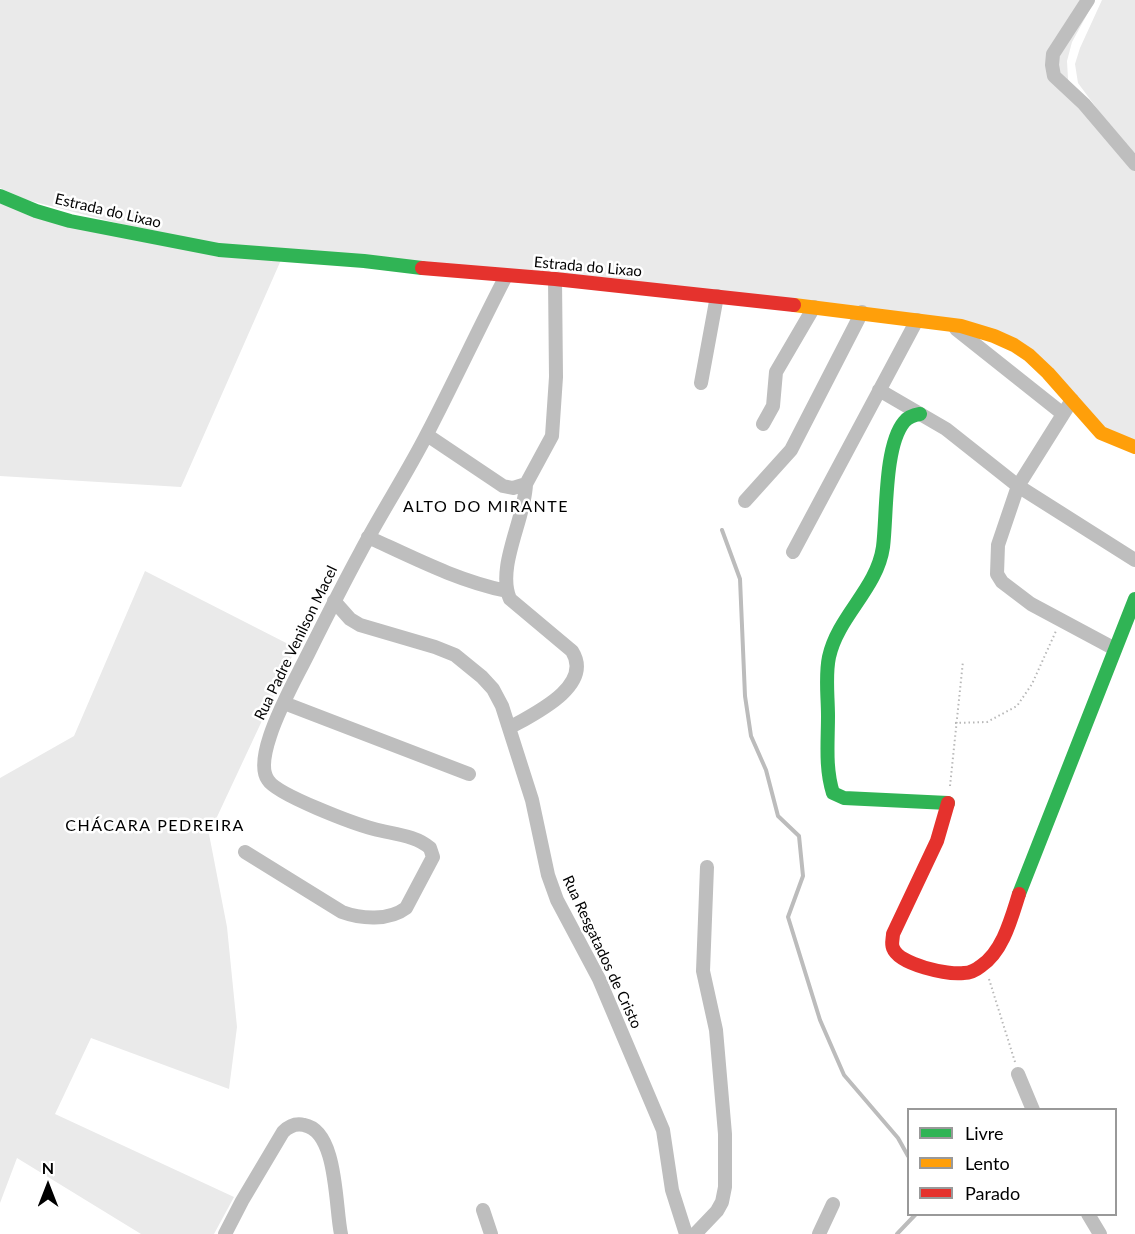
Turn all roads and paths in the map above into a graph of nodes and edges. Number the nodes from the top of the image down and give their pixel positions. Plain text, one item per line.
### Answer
1 (1089, 0) edge
2 (1135, 164) edge
3 (0, 196) edge
4 (507, 276) junction
5 (555, 279) junction
6 (717, 296) junction
7 (814, 307) junction
8 (862, 312) junction
9 (917, 320) junction
10 (950, 324) junction
11 (701, 383) dead end
12 (879, 390) junction
13 (1072, 400) junction
14 (920, 414) junction
15 (1063, 414) junction
16 (763, 424) dead end
17 (427, 435) junction
18 (1135, 447) edge
19 (526, 484) junction
20 (1018, 486) junction
21 (745, 501) dead end
22 (369, 537) junction
23 (793, 552) dead end
24 (1135, 560) edge
25 (507, 591) junction
26 (1135, 599) edge
27 (334, 601) junction
28 (1061, 621) junction
29 (1115, 649) junction
30 (963, 661) dead end
31 (284, 703) junction
32 (955, 723) junction
33 (509, 728) junction
34 (469, 774) dead end
35 (948, 803) junction
36 (245, 852) dead end
37 (707, 867) dead end
38 (984, 963) junction
39 (1018, 1074) joint
40 (1032, 1108) edge
41 (833, 1203) dead end
42 (483, 1210) dead end
43 (1089, 1216) edge
44 (225, 1234) edge
45 (341, 1234) edge
46 (491, 1234) edge
47 (686, 1234) edge
48 (695, 1234) edge
49 (819, 1234) edge
50 (1101, 1234) edge

1 - 2 street
3 - 4 street, Estrada do Lixao
4 - 5 street, Estrada do Lixao
4 - 17 street, Rua Padre Venilson Macel
5 - 6 street, Estrada do Lixao
5 - 19 street
6 - 7 street, Estrada do Lixao
6 - 11 street
7 - 8 street, Estrada do Lixao
7 - 16 street
8 - 9 street, Estrada do Lixao
8 - 21 street
9 - 10 street, Estrada do Lixao
9 - 12 street
10 - 13 street, Estrada do Lixao
10 - 15 street
12 - 14 street
12 - 23 street
13 - 15 street
13 - 18 street, Estrada do Lixao
14 - 20 street
14 - 35 street
15 - 20 street
17 - 19 street
17 - 22 street, Rua Padre Venilson Macel
19 - 25 street
20 - 24 street
20 - 28 street
22 - 25 street
22 - 27 street, Rua Padre Venilson Macel
25 - 33 street
26 - 29 street
27 - 31 street, Rua Padre Venilson Macel
27 - 33 street, Rua Resgatados de Cristo
28 - 29 street
28 - 32 path
29 - 38 street
30 - 32 path
31 - 34 street
31 - 36 street, Rua Padre Venilson Macel
32 - 35 path
33 - 47 street, Rua Resgatados de Cristo
35 - 38 street
37 - 48 street
38 - 39 path
39 - 40 street
41 - 49 street
42 - 46 street
43 - 50 street
44 - 45 street

